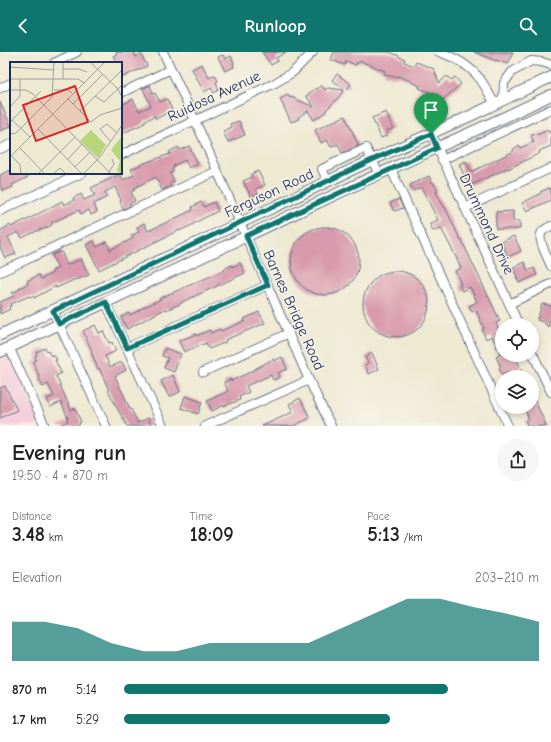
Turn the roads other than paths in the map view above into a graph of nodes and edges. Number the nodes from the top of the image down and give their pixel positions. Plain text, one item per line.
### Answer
1 (77, 52) edge
2 (163, 52) edge
3 (313, 52) edge
4 (439, 52) edge
5 (56, 62) edge
6 (551, 65) edge
7 (171, 69) junction
8 (551, 77) edge
9 (10, 83) edge
10 (0, 88) edge
11 (122, 93) edge
12 (551, 95) edge
13 (499, 102) junction
14 (551, 109) edge
15 (195, 120) junction
16 (431, 134) junction
17 (10, 144) edge
18 (437, 148) junction
19 (0, 149) edge
20 (122, 155) edge
21 (372, 160) junction
22 (442, 160) junction
23 (551, 168) edge
24 (391, 169) junction
25 (217, 171) junction
26 (80, 174) edge
27 (379, 174) junction
28 (328, 182) junction
29 (465, 208) junction
30 (0, 212) edge
31 (240, 223) junction
32 (551, 226) edge
33 (246, 236) junction
34 (551, 266) edge
35 (0, 272) edge
36 (551, 284) edge
37 (268, 285) junction
38 (106, 302) junction
39 (509, 304) junction
40 (53, 311) junction
41 (516, 318) edge
42 (59, 324) junction
43 (289, 333) junction
44 (0, 335) edge
45 (127, 348) junction
46 (5, 350) edge
47 (537, 362) edge
48 (203, 372) dead end
49 (310, 380) junction
50 (551, 392) edge
51 (45, 426) edge
52 (106, 426) edge
53 (163, 426) edge
54 (205, 426) edge
55 (331, 426) edge
56 (508, 426) edge

1 - 5 street
2 - 7 street, Barnes Bridge Road
3 - 15 street, Ruidosa Avenue
4 - 13 street
6 - 13 street
7 - 11 street
7 - 15 street, Barnes Bridge Road
8 - 13 main road, Ferguson Road
9 - 10 street
12 - 18 main road, Ferguson Road
13 - 16 main road, Ferguson Road
14 - 22 street
15 - 20 street, Ruidosa Avenue
15 - 25 street, Barnes Bridge Road
16 - 18 street, Drummond Drive
16 - 21 main road, Ferguson Road
17 - 19 street
18 - 22 street, Drummond Drive
18 - 24 main road, Ferguson Road
21 - 27 street
21 - 28 main road, Ferguson Road
21 - 28 street
22 - 29 street, Drummond Drive
23 - 29 street
24 - 27 main road, Ferguson Road
24 - 56 street
25 - 31 street, Barnes Bridge Road
25 - 35 street
26 - 30 street
27 - 33 main road, Ferguson Road
28 - 31 main road, Ferguson Road
29 - 39 street, Drummond Drive
31 - 33 street, Barnes Bridge Road
31 - 40 main road, Ferguson Road
32 - 34 street
33 - 37 street, Barnes Bridge Road
33 - 38 main road, Ferguson Road
36 - 39 street
37 - 43 street, Barnes Bridge Road
37 - 45 street
38 - 42 main road, Ferguson Road
38 - 45 street
39 - 41 street, Drummond Drive
40 - 42 street
40 - 44 main road, Ferguson Road
42 - 46 main road, Ferguson Road
42 - 52 street
43 - 48 street
43 - 49 street, Barnes Bridge Road
45 - 53 street
46 - 51 street
47 - 50 street
49 - 54 street
49 - 55 street, Barnes Bridge Road

